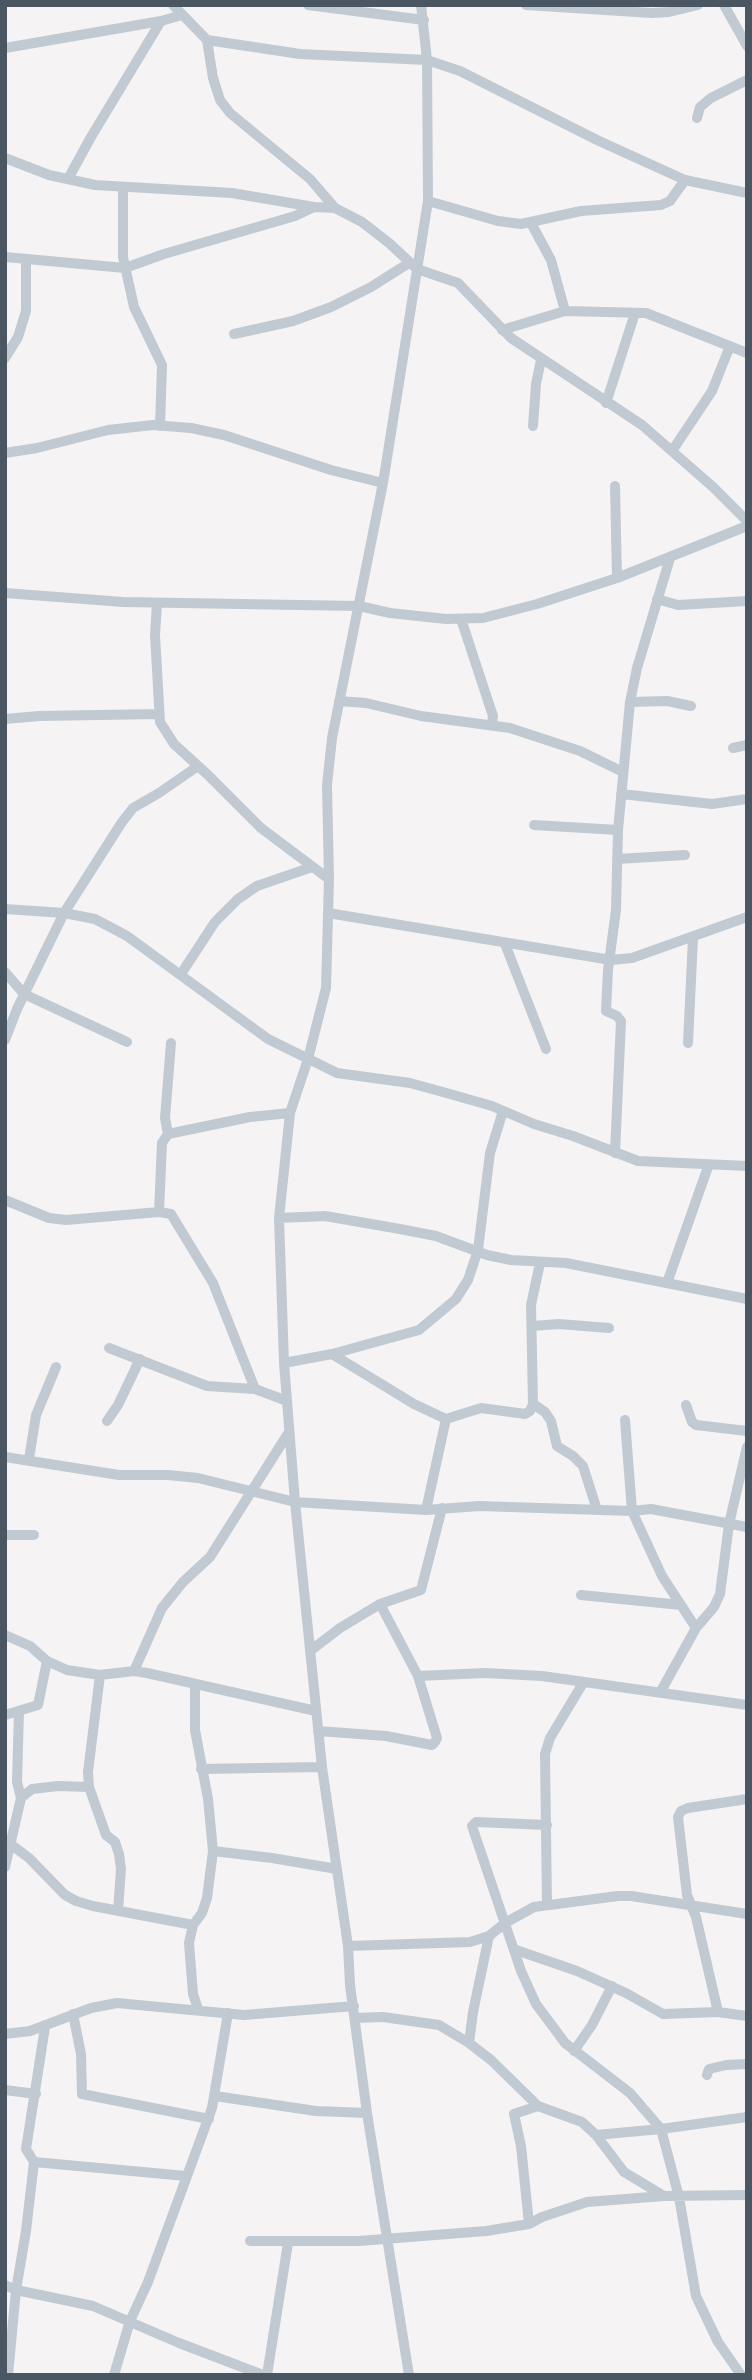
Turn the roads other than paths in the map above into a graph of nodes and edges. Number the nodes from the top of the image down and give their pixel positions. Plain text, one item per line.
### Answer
1 (308, 5) edge
2 (421, 5) edge
3 (526, 5) edge
4 (698, 5) edge
5 (724, 5) edge
6 (179, 9) edge
7 (424, 20) junction
8 (161, 21) junction
9 (207, 40) junction
10 (747, 46) edge
11 (5, 48) edge
12 (427, 60) junction
13 (747, 80) edge
14 (697, 118) dead end
15 (5, 158) edge
16 (68, 179) junction
17 (685, 180) junction
18 (123, 187) junction
19 (747, 193) edge
20 (428, 201) junction
21 (314, 207) junction
22 (335, 208) junction
23 (530, 223) junction
24 (5, 257) edge
25 (26, 258) junction
26 (413, 266) junction
27 (125, 268) junction
28 (565, 310) junction
29 (635, 313) junction
30 (502, 330) junction
31 (234, 334) dead end
32 (730, 346) junction
33 (747, 353) edge
34 (5, 358) edge
35 (541, 360) junction
36 (606, 403) junction
37 (160, 426) junction
38 (533, 426) dead end
39 (672, 451) junction
40 (5, 453) edge
41 (383, 483) junction
42 (615, 486) dead end
43 (747, 524) edge
44 (670, 558) junction
45 (617, 578) junction
46 (5, 593) edge
47 (657, 599) junction
48 (747, 601) edge
49 (157, 603) junction
50 (359, 606) junction
51 (461, 619) junction
52 (340, 701) junction
53 (630, 702) junction
54 (691, 705) dead end
55 (159, 714) junction
56 (5, 719) edge
57 (492, 725) junction
58 (747, 745) edge
59 (733, 748) dead end
60 (198, 766) junction
61 (624, 772) junction
62 (621, 794) junction
63 (747, 799) edge
64 (534, 825) dead end
65 (618, 830) junction
66 (685, 855) dead end
67 (617, 859) junction
68 (312, 867) junction
69 (330, 879) junction
70 (5, 909) edge
71 (64, 913) junction
72 (328, 913) junction
73 (747, 917) edge
74 (692, 938) junction
75 (505, 944) junction
76 (611, 961) junction
77 (5, 972) edge
78 (181, 974) junction
79 (24, 994) junction
80 (5, 1040) edge
81 (127, 1042) dead end
82 (171, 1043) dead end
83 (688, 1043) dead end
84 (546, 1049) dead end
85 (308, 1059) junction
86 (503, 1111) junction
87 (290, 1113) junction
88 (168, 1134) junction
89 (615, 1153) junction
90 (709, 1164) junction
91 (747, 1166) edge
92 (5, 1200) edge
93 (159, 1212) junction
94 (279, 1218) junction
95 (478, 1250) junction
96 (540, 1263) junction
97 (667, 1283) junction
98 (747, 1299) edge
99 (532, 1326) junction
100 (608, 1328) dead end
101 (109, 1348) dead end
102 (332, 1354) junction
103 (140, 1359) junction
104 (284, 1363) junction
105 (55, 1367) dead end
106 (255, 1389) junction
107 (287, 1401) junction
108 (533, 1404) junction
109 (686, 1405) dead end
110 (446, 1419) junction
111 (625, 1420) dead end
112 (107, 1421) dead end
113 (290, 1431) junction
114 (747, 1431) edge
115 (747, 1447) edge
116 (5, 1457) edge
117 (29, 1459) junction
118 (252, 1492) junction
119 (295, 1502) junction
120 (442, 1508) junction
121 (426, 1510) junction
122 (597, 1510) junction
123 (632, 1511) junction
124 (729, 1524) junction
125 (747, 1527) edge
126 (5, 1535) edge
127 (34, 1535) dead end
128 (581, 1595) dead end
129 (380, 1604) junction
130 (681, 1605) junction
131 (695, 1628) junction
132 (5, 1635) edge
133 (310, 1651) junction
134 (47, 1661) junction
135 (134, 1671) junction
136 (100, 1675) junction
137 (418, 1676) junction
138 (583, 1683) junction
139 (195, 1685) junction
140 (660, 1691) junction
141 (747, 1705) edge
142 (316, 1711) junction
143 (19, 1712) junction
144 (5, 1715) edge
145 (318, 1731) junction
146 (322, 1768) junction
147 (201, 1769) junction
148 (89, 1787) junction
149 (21, 1798) junction
150 (747, 1798) edge
151 (547, 1825) junction
152 (8, 1842) edge
153 (213, 1851) junction
154 (5, 1867) edge
155 (337, 1869) junction
156 (547, 1906) junction
157 (691, 1907) junction
158 (118, 1910) junction
159 (747, 1914) edge
160 (505, 1923) junction
161 (193, 1925) junction
162 (489, 1936) junction
163 (348, 1946) junction
164 (516, 1950) junction
165 (612, 1986) junction
166 (198, 2009) junction
167 (355, 2012) junction
168 (718, 2012) junction
169 (228, 2013) junction
170 (73, 2014) junction
171 (747, 2016) edge
172 (45, 2027) junction
173 (5, 2034) edge
174 (469, 2043) junction
175 (574, 2051) junction
176 (747, 2064) edge
177 (706, 2075) dead end
178 (5, 2090) edge
179 (36, 2094) junction
180 (215, 2096) junction
181 (538, 2106) junction
182 (368, 2113) junction
183 (747, 2116) edge
184 (209, 2119) junction
185 (661, 2129) junction
186 (596, 2135) junction
187 (34, 2162) junction
188 (186, 2176) junction
189 (747, 2195) edge
190 (664, 2196) junction
191 (679, 2197) junction
192 (529, 2224) junction
193 (388, 2239) junction
194 (250, 2241) dead end
195 (288, 2243) junction
196 (10, 2287) edge
197 (131, 2321) junction
198 (8, 2375) edge
199 (114, 2375) edge
200 (265, 2375) edge
201 (409, 2375) edge
202 (741, 2375) edge

1 - 7 street
2 - 7 street
3 - 4 street
5 - 10 street
6 - 8 street
6 - 9 street
7 - 12 street
8 - 11 street
8 - 16 street
9 - 12 street
9 - 22 street
12 - 17 street
12 - 20 street
13 - 14 street
15 - 16 street
16 - 18 street
17 - 19 street
17 - 23 street
18 - 21 street
18 - 27 street
20 - 23 street
20 - 26 street
21 - 22 street
21 - 27 street
22 - 26 street
23 - 28 street
24 - 25 street
25 - 27 street
25 - 34 street
26 - 30 street
26 - 31 street
26 - 41 street
27 - 37 street
28 - 29 street
28 - 30 street
29 - 32 street
29 - 36 street
30 - 35 street
32 - 33 street
32 - 39 street
35 - 36 street
35 - 38 street
36 - 39 street
37 - 40 street
37 - 41 street
39 - 43 street
41 - 50 street
42 - 45 street
43 - 44 street
44 - 45 street
44 - 47 street
45 - 51 street
46 - 49 street
47 - 48 street
47 - 53 street
49 - 50 street
49 - 55 street
50 - 51 street
50 - 52 street
51 - 57 street
52 - 57 street
52 - 69 street
53 - 54 street
53 - 61 street
55 - 56 street
55 - 60 street
57 - 61 street
58 - 59 street
60 - 68 street
60 - 71 street
61 - 62 street
62 - 63 street
62 - 65 street
64 - 65 street
65 - 67 street
66 - 67 street
67 - 76 street
68 - 69 street
68 - 78 street
69 - 72 street
70 - 71 street
71 - 78 street
71 - 79 street
72 - 75 street
72 - 85 street
73 - 74 street
74 - 76 street
74 - 83 street
75 - 76 street
75 - 84 street
76 - 89 street
77 - 79 street
78 - 85 street
79 - 80 street
79 - 81 street
82 - 88 street
85 - 86 street
85 - 87 street
86 - 89 street
86 - 95 street
87 - 88 street
87 - 94 street
88 - 93 street
89 - 90 street
90 - 91 street
90 - 97 street
92 - 93 street
93 - 106 street
94 - 95 street
94 - 104 street
95 - 96 street
95 - 102 street
96 - 97 street
96 - 99 street
97 - 98 street
99 - 100 street
99 - 108 street
101 - 103 street
102 - 104 street
102 - 110 street
103 - 106 street
103 - 112 street
104 - 107 street
105 - 117 street
106 - 107 street
107 - 113 street
108 - 110 street
108 - 122 street
109 - 114 street
110 - 121 street
111 - 123 street
113 - 118 street
113 - 119 street
115 - 124 street
116 - 117 street
117 - 118 street
118 - 119 street
118 - 135 street
119 - 121 street
119 - 133 street
120 - 121 street
120 - 122 street
120 - 129 street
122 - 123 street
123 - 124 street
123 - 130 street
124 - 125 street
124 - 131 street
126 - 127 street
128 - 130 street
129 - 133 street
129 - 137 street
130 - 131 street
131 - 140 street
132 - 134 street
133 - 142 street
134 - 136 street
134 - 143 street
135 - 136 street
135 - 139 street
136 - 148 street
137 - 138 street
137 - 145 street
138 - 140 street
138 - 151 street
139 - 142 street
139 - 147 street
140 - 141 street
142 - 145 street
143 - 144 street
143 - 149 street
145 - 146 street
146 - 147 street
146 - 155 street
147 - 153 street
148 - 149 street
148 - 158 street
149 - 152 street
150 - 157 street
151 - 156 street
151 - 160 street
152 - 154 street
152 - 158 street
153 - 155 street
153 - 161 street
155 - 163 street
156 - 157 street
156 - 160 street
157 - 159 street
157 - 168 street
158 - 161 street
160 - 162 street
160 - 164 street
161 - 166 street
162 - 163 street
162 - 174 street
163 - 167 street
164 - 165 street
164 - 175 street
165 - 168 street
165 - 175 street
166 - 169 street
166 - 170 street
167 - 169 street
167 - 174 street
167 - 182 street
168 - 171 street
169 - 180 street
170 - 172 street
170 - 184 street
172 - 173 street
172 - 179 street
174 - 181 street
175 - 185 street
176 - 177 street
178 - 179 street
179 - 187 street
180 - 182 street
180 - 184 street
181 - 186 street
181 - 192 street
182 - 193 street
183 - 185 street
184 - 188 street
185 - 186 street
185 - 191 street
186 - 190 street
187 - 188 street
187 - 196 street
188 - 197 street
189 - 191 street
190 - 191 street
190 - 192 street
191 - 202 street
192 - 193 street
193 - 195 street
193 - 201 street
194 - 195 street
195 - 200 street
196 - 197 street
196 - 198 street
197 - 199 street
197 - 200 street

